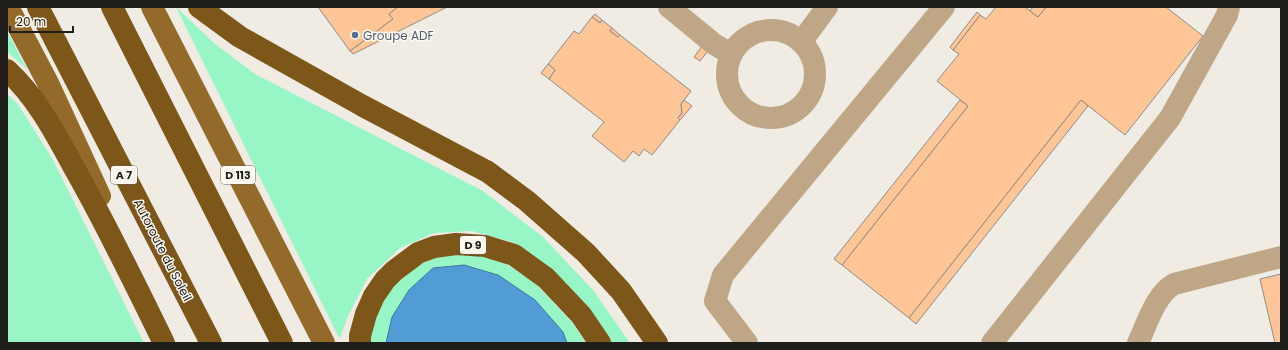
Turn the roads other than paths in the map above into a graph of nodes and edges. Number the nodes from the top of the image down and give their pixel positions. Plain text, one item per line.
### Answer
1 (8, 7) edge
2 (38, 7) edge
3 (112, 7) edge
4 (152, 7) edge
5 (199, 7) edge
6 (669, 7) edge
7 (827, 7) edge
8 (944, 7) edge
9 (1229, 7) edge
10 (802, 41) junction
11 (731, 54) junction
12 (7, 70) edge
13 (1281, 257) edge
14 (164, 343) edge
15 (168, 343) edge
16 (211, 343) edge
17 (282, 343) edge
18 (324, 343) edge
19 (360, 343) edge
20 (600, 343) edge
21 (658, 343) edge
22 (747, 343) edge
23 (992, 343) edge
24 (1138, 343) edge

1 - 15 main road
2 - 16 highway, Autoroute du Soleil / A 7
3 - 17 highway
4 - 18 main road, D 113
5 - 21 highway
6 - 11 street
7 - 10 street
8 - 22 street
9 - 23 street
10 - 11 street
10 - 11 street
12 - 14 highway
13 - 24 street
19 - 20 highway, D 9

